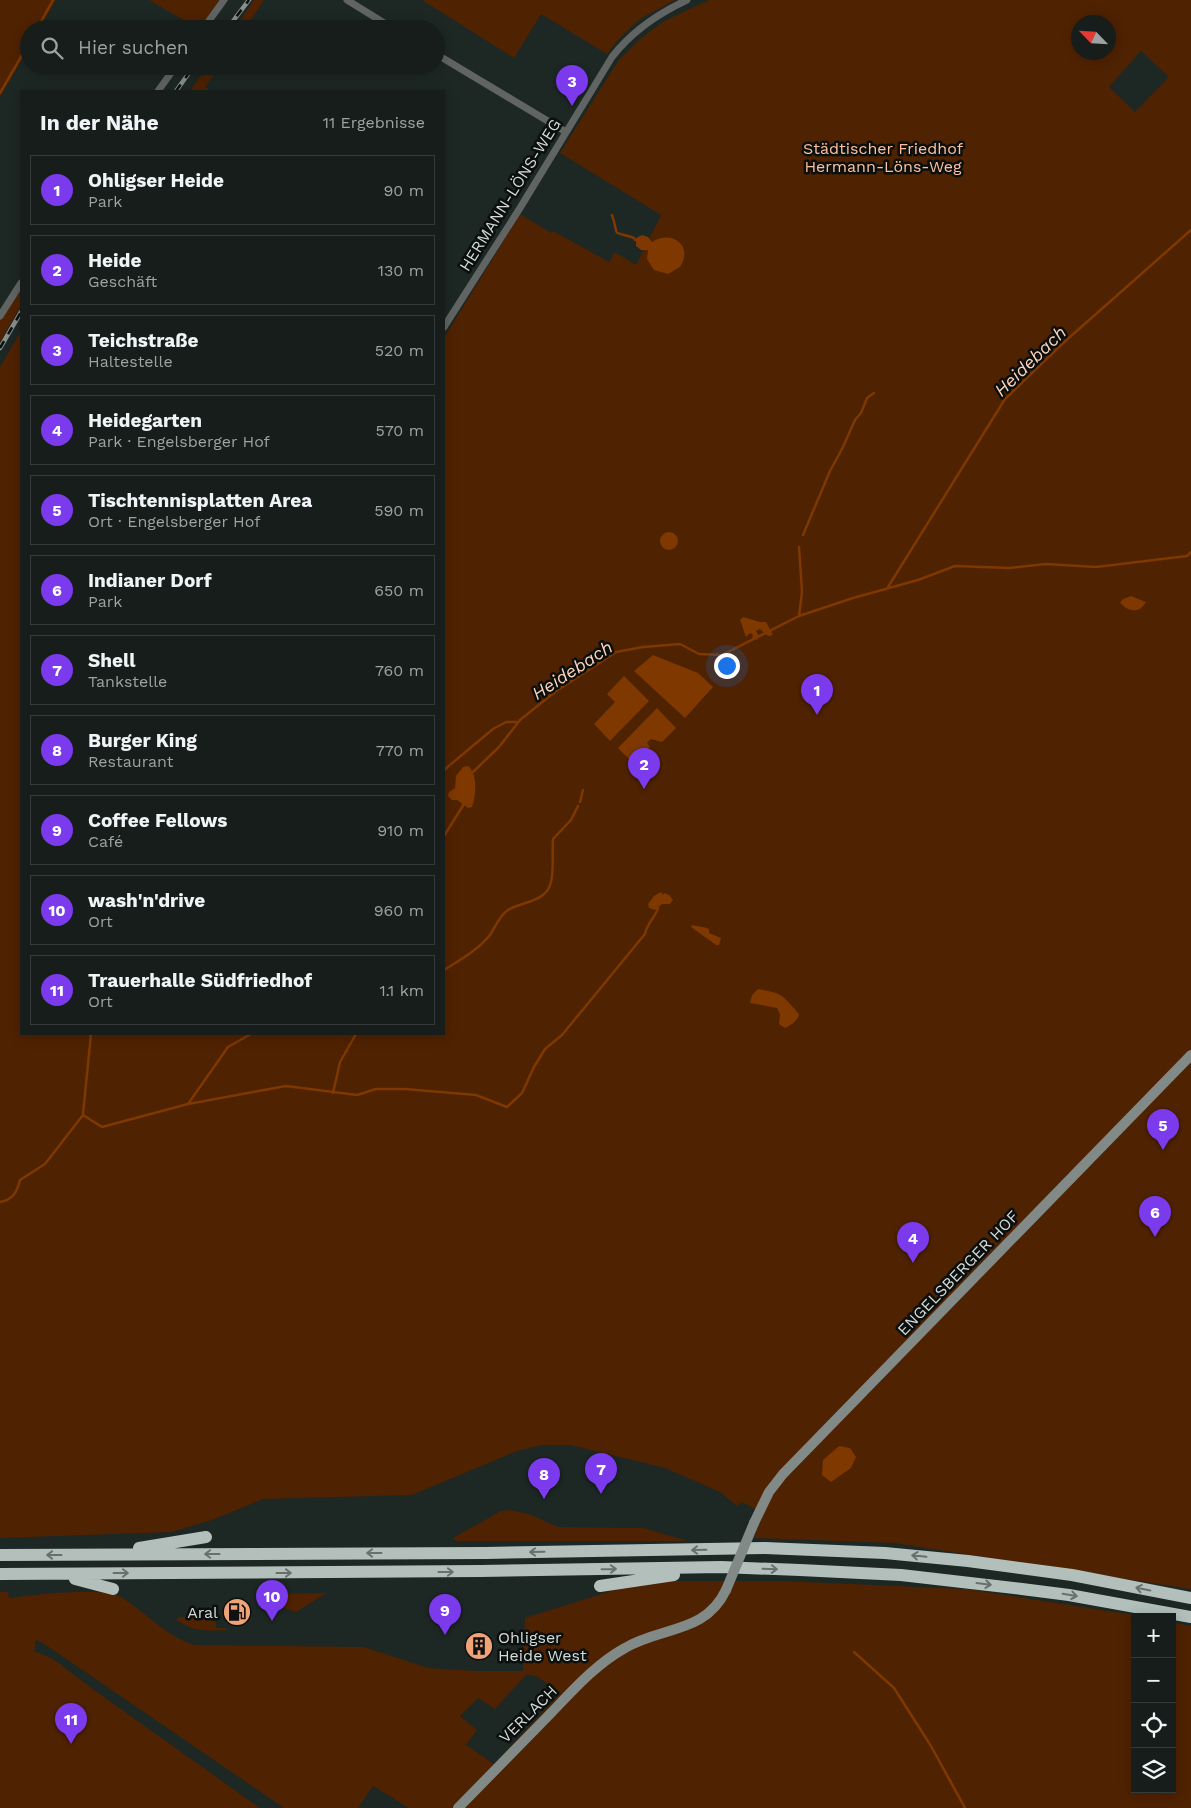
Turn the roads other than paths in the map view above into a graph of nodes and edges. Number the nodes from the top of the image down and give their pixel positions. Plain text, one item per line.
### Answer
1 (224, 0) edge
2 (347, 0) edge
3 (687, 0) edge
4 (210, 20) edge
5 (379, 20) edge
6 (445, 59) edge
7 (170, 75) edge
8 (159, 90) edge
9 (566, 132) junction
10 (20, 285) edge
11 (0, 316) edge
12 (445, 325) edge
13 (1191, 1055) edge
14 (206, 1537) dead end
15 (716, 1540) dead end
16 (765, 1548) junction
17 (102, 1554) junction
18 (0, 1555) edge
19 (721, 1567) junction
20 (0, 1574) edge
21 (20, 1574) junction
22 (600, 1586) dead end
23 (113, 1589) dead end
24 (726, 1590) joint
25 (1191, 1598) edge
26 (1191, 1616) edge
27 (458, 1808) edge

1 - 4 street
2 - 5 street
3 - 9 street, HERMANN-LÖNS-WEG
6 - 9 street
7 - 8 street
9 - 12 street, HERMANN-LÖNS-WEG
10 - 11 street
13 - 24 street, ENGELSBERGER HOF, bridge
14 - 17 highway
15 - 16 highway
16 -> 17 highway
25 -> 16 highway
17 -> 18 highway
21 -> 19 highway
19 - 22 highway
19 -> 26 highway
20 - 21 highway
21 - 23 highway
24 - 27 street, VERLACH

